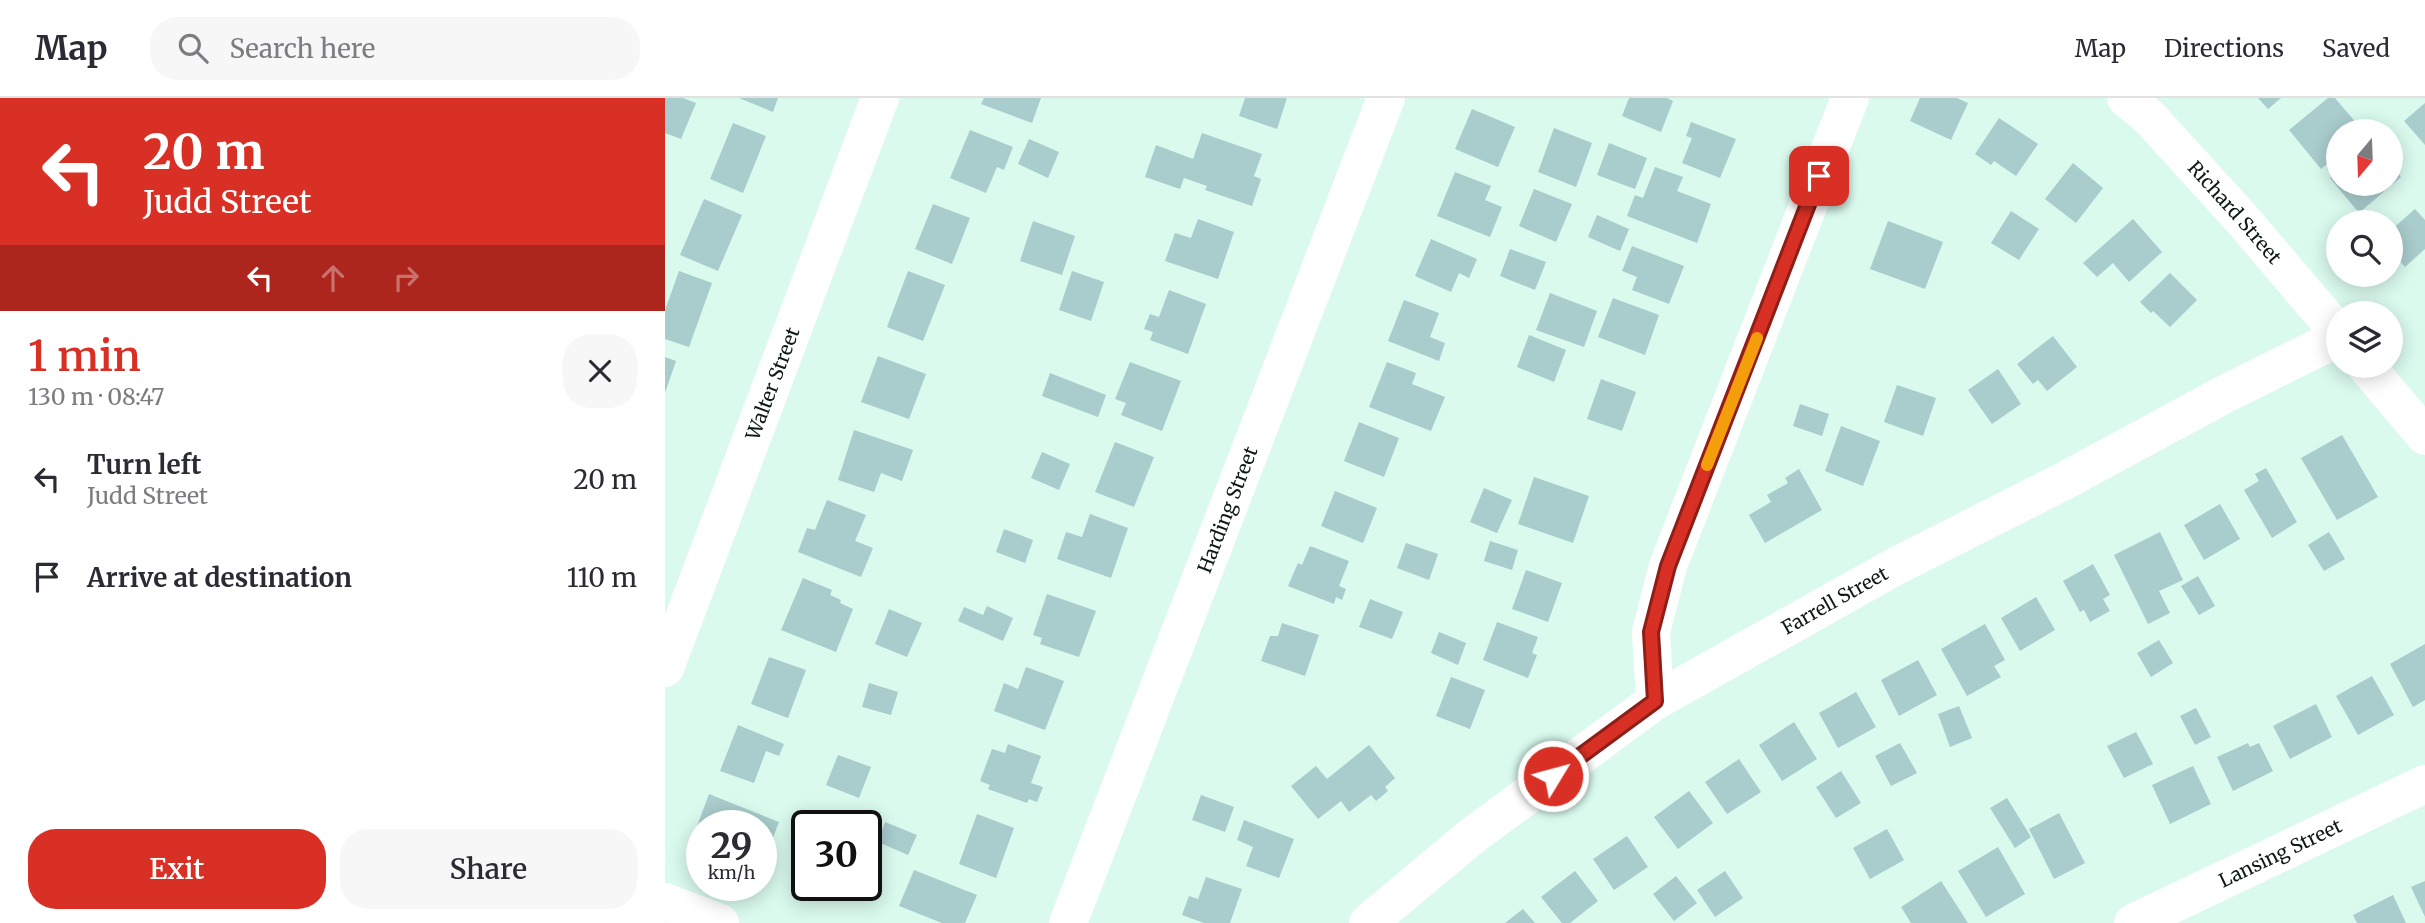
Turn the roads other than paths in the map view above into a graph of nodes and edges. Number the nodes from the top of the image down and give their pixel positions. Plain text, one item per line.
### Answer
1 (880, 98) edge
2 (1386, 98) edge
3 (1850, 98) edge
4 (2126, 98) edge
5 (2326, 318) edge
6 (2326, 344) edge
7 (2376, 378) edge
8 (2425, 436) edge
9 (665, 668) edge
10 (1655, 701) junction
11 (2425, 784) edge
12 (665, 902) edge
13 (720, 923) edge
14 (1068, 923) edge
15 (1368, 923) edge
16 (2133, 923) edge

1 - 9 street, Walter Street
2 - 14 street, Harding Street
3 - 10 street
4 - 5 street, Richard Street
6 - 10 street, Farrell Street
7 - 8 street
10 - 15 street, Farrell Street
11 - 16 street, Lansing Street
12 - 13 street

